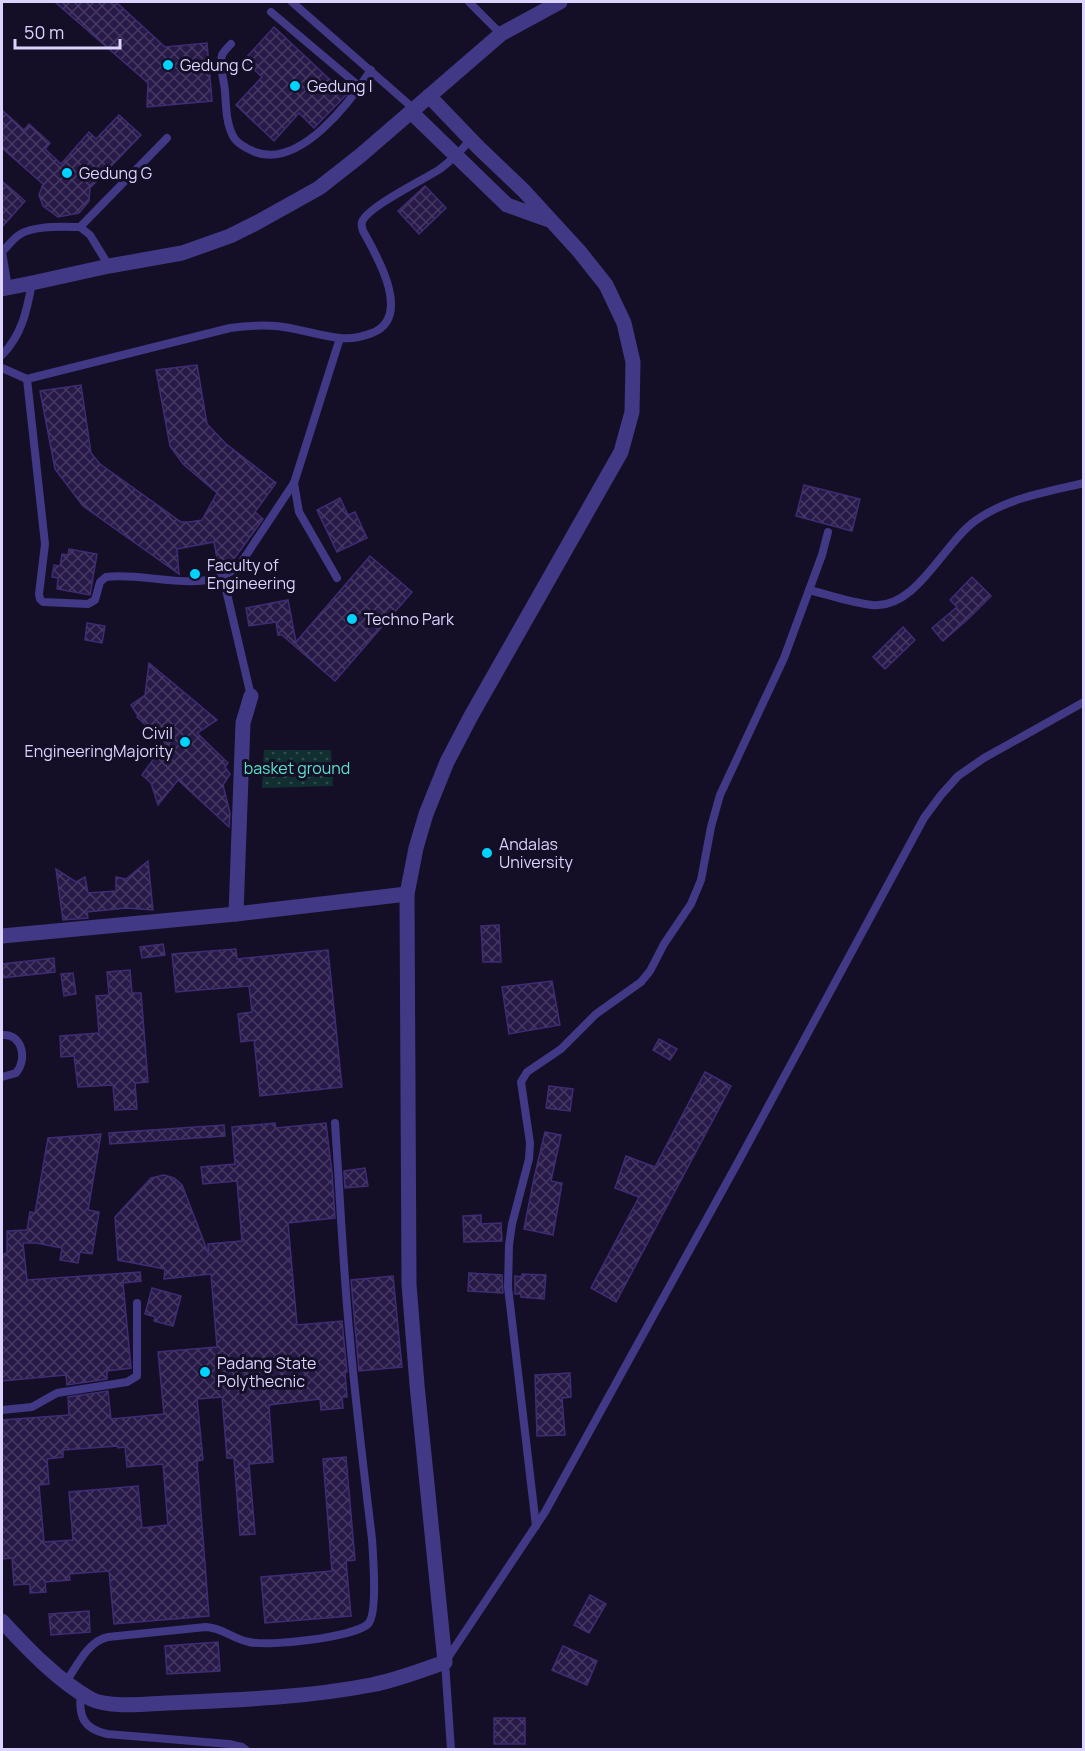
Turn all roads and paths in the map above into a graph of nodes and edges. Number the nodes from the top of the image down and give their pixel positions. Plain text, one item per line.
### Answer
1 (292, 2) edge
2 (469, 2) edge
3 (560, 2) edge
4 (271, 12) dead end
5 (501, 34) junction
6 (231, 44) dead end
7 (371, 70) junction
8 (360, 87) junction
9 (429, 96) junction
10 (413, 111) junction
11 (167, 138) dead end
12 (471, 139) junction
13 (457, 156) junction
14 (552, 221) junction
15 (80, 227) junction
16 (2, 252) edge
17 (109, 266) junction
18 (32, 284) junction
19 (5, 288) edge
20 (340, 338) junction
21 (2, 355) edge
22 (2, 368) edge
23 (27, 379) junction
24 (294, 483) junction
25 (1083, 483) edge
26 (828, 531) dead end
27 (223, 577) junction
28 (337, 578) dead end
29 (809, 590) junction
30 (251, 696) joint
31 (1083, 702) edge
32 (407, 894) junction
33 (236, 914) junction
34 (2, 936) edge
35 (2, 1035) edge
36 (2, 1077) edge
37 (335, 1123) dead end
38 (137, 1303) dead end
39 (2, 1410) edge
40 (536, 1526) junction
41 (2, 1622) edge
42 (445, 1662) junction
43 (66, 1682) junction
44 (81, 1692) junction
45 (246, 1749) edge
46 (451, 1749) edge

1 - 7 lane
2 - 5 lane
3 - 5 street
4 - 8 lane
5 - 9 street
6 - 8 lane
7 - 8 lane
7 - 10 lane
9 - 10 street
9 - 12 street
10 - 13 street
10 - 17 street
11 - 15 lane
12 - 13 lane
12 - 14 street
13 - 14 street
13 - 20 lane
14 - 32 street
15 - 16 lane
15 - 17 lane
16 - 19 lane
17 - 18 street
18 - 19 street
18 - 21 lane
20 - 23 lane
20 - 24 lane
22 - 23 lane
23 - 27 lane
24 - 27 lane
24 - 28 lane
25 - 29 lane
26 - 29 lane
27 - 30 lane
29 - 40 lane
30 - 33 street
31 - 40 lane
32 - 33 street
32 - 42 street
33 - 34 street
35 - 36 lane
37 - 43 lane
38 - 39 lane
40 - 42 lane
41 - 43 street
42 - 44 street
42 - 46 lane
43 - 44 street
44 - 45 lane

